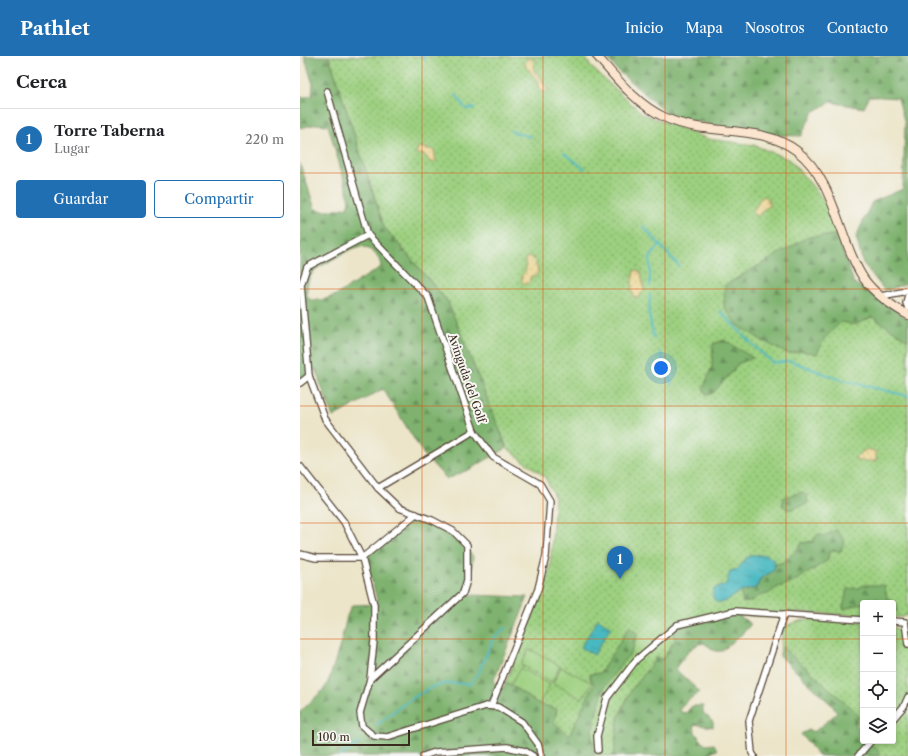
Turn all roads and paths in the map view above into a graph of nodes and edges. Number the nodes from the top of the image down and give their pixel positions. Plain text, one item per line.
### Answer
1 (597, 56) edge
2 (327, 91) dead end
3 (368, 235) junction
4 (908, 289) edge
5 (908, 295) edge
6 (881, 296) junction
7 (908, 309) edge
8 (908, 315) edge
9 (309, 376) junction
10 (300, 382) edge
11 (474, 432) junction
12 (300, 466) edge
13 (378, 488) junction
14 (416, 514) junction
15 (300, 554) edge
16 (362, 558) junction
17 (784, 614) junction
18 (860, 620) edge
19 (896, 621) edge
20 (907, 621) edge
21 (908, 644) edge
22 (370, 679) junction
23 (908, 697) edge
24 (491, 706) junction
25 (896, 715) edge
26 (868, 744) edge
27 (598, 750) dead end
28 (423, 756) edge
29 (533, 756) edge
30 (542, 756) edge
31 (754, 756) edge
32 (858, 756) edge

1 - 6 main road
2 - 3 street, Avinguda del Golf
3 - 9 street
3 - 11 street, Avinguda del Golf
4 - 6 street
5 - 7 street
6 - 7 main road
6 - 8 main road
9 - 10 street
9 - 13 street
11 - 13 street
11 - 24 street, Avinguda del Golf
12 - 16 street
13 - 14 street
14 - 16 street
14 - 22 street
15 - 16 street
16 - 22 street
17 - 18 street
17 - 27 street
17 - 31 street
19 - 20 street
20 - 21 street
22 - 24 street
23 - 25 street
24 - 30 street
26 - 32 street
28 - 29 street

